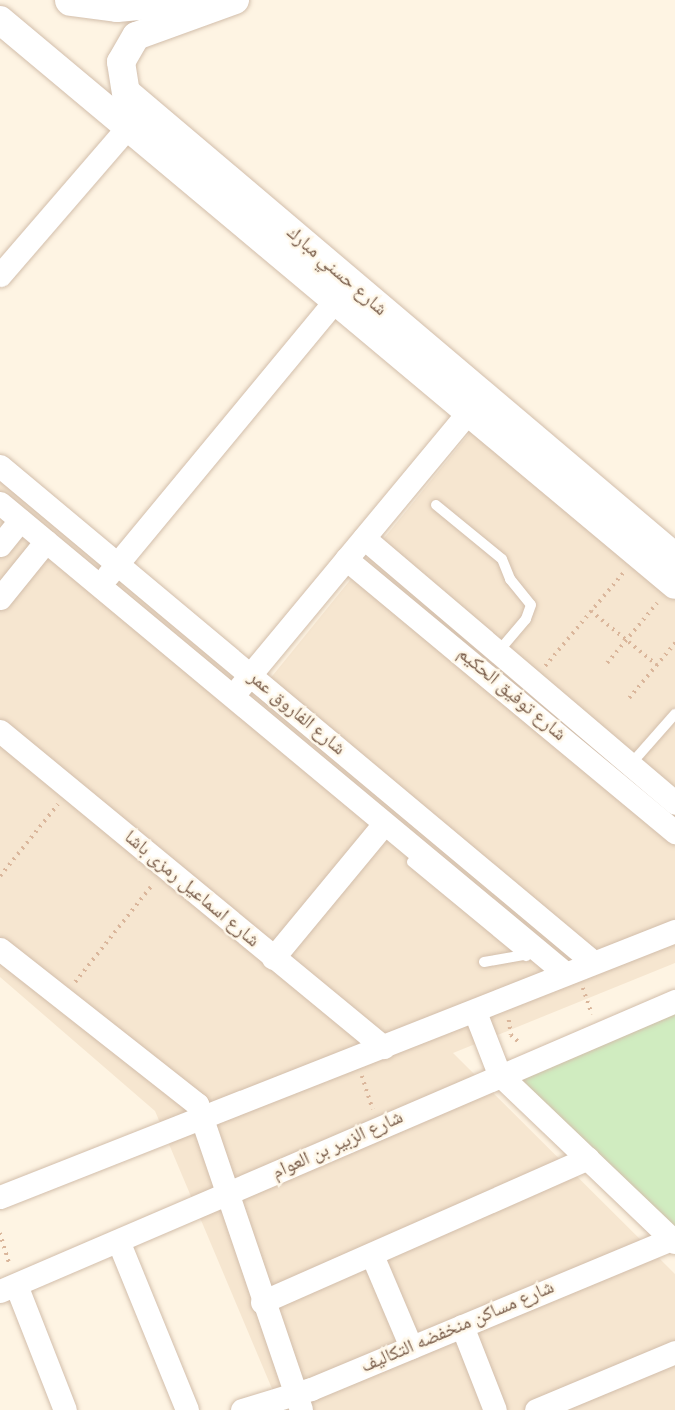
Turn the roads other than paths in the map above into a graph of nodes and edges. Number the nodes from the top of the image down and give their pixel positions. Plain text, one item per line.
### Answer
1 (71, 0) edge
2 (181, 0) edge
3 (235, 0) edge
4 (0, 20) edge
5 (127, 128) junction
6 (0, 275) edge
7 (334, 302) junction
8 (475, 404) junction
9 (0, 466) edge
10 (0, 503) edge
11 (436, 505) dead end
12 (20, 520) junction
13 (364, 538) junction
14 (46, 541) junction
15 (0, 545) edge
16 (346, 559) junction
17 (117, 564) junction
18 (675, 576) edge
19 (99, 585) junction
20 (0, 598) edge
21 (496, 650) junction
22 (478, 668) junction
23 (250, 675) junction
24 (232, 696) junction
25 (675, 714) edge
26 (0, 731) edge
27 (632, 776) junction
28 (675, 803) edge
29 (384, 824) junction
30 (675, 832) edge
31 (412, 862) dead end
32 (675, 931) edge
33 (0, 948) edge
34 (532, 953) junction
35 (273, 958) junction
36 (484, 962) dead end
37 (593, 971) junction
38 (565, 973) junction
39 (675, 1001) edge
40 (475, 1012) junction
41 (383, 1048) junction
42 (499, 1074) junction
43 (200, 1115) junction
44 (588, 1158) junction
45 (227, 1196) junction
46 (0, 1197) edge
47 (673, 1240) edge
48 (119, 1243) junction
49 (372, 1255) junction
50 (8, 1288) edge
51 (262, 1302) junction
52 (461, 1326) junction
53 (411, 1347) junction
54 (675, 1352) edge
55 (297, 1401) edge
56 (570, 1404) edge
57 (65, 1410) edge
58 (187, 1410) edge
59 (242, 1410) edge
60 (495, 1410) edge
61 (536, 1410) edge

1 - 2 main road
3 - 8 street, شارع حسني مبارك
4 - 5 street, شارع حسني مبارك
5 - 6 street
5 - 7 street, شارع حسني مبارك
7 - 8 street, شارع حسني مبارك
7 - 17 street
8 - 13 street
8 - 18 street, شارع حسني مبارك
8 - 18 street, شارع حسني مبارك
9 - 17 street, شارع الفاروق عمر
10 - 12 street, شارع الفاروق عمر
11 - 21 lane
12 - 14 street, شارع الفاروق عمر
12 - 15 street
13 - 16 street
13 - 21 street, شارع توفيق الحكيم
14 - 19 street, شارع الفاروق عمر
14 - 20 street
16 - 22 street, شارع توفيق الحكيم
16 - 23 street
17 - 19 street
17 - 23 street, شارع الفاروق عمر
19 - 24 street, شارع الفاروق عمر
21 - 22 street
21 - 27 street, شارع توفيق الحكيم
22 - 27 street, شارع توفيق الحكيم
23 - 24 street
23 - 37 street, شارع الفاروق عمر
24 - 29 street, شارع الفاروق عمر
25 - 27 lane
26 - 35 street, شارع اسماعيل رمزى باشا
27 - 28 street, شارع توفيق الحكيم
27 - 30 street, شارع توفيق الحكيم
29 - 34 street, شارع الفاروق عمر
29 - 35 street
31 - 34 lane
32 - 37 street
33 - 43 street
34 - 36 lane
34 - 38 street, شارع الفاروق عمر
35 - 41 street, شارع اسماعيل رمزى باشا
37 - 38 street
38 - 40 street
39 - 42 street, شارع الزبير بن العوام
40 - 41 street
40 - 42 street
41 - 43 street
42 - 44 street
42 - 45 street, شارع الزبير بن العوام
43 - 45 street
43 - 46 street
44 - 47 street
44 - 49 street
45 - 48 street, شارع الزبير بن العوام
45 - 51 street
47 - 52 street, شارع مساكن منخفضه التكاليف
48 - 50 street, شارع الزبير بن العوام
48 - 58 street
49 - 51 street
49 - 53 street
50 - 57 street
51 - 55 street
52 - 53 street, شارع مساكن منخفضه التكاليف
52 - 60 street
53 - 55 street, شارع مساكن منخفضه التكاليف
54 - 56 street
55 - 59 street, شارع مساكن منخفضه التكاليف
56 - 61 street

